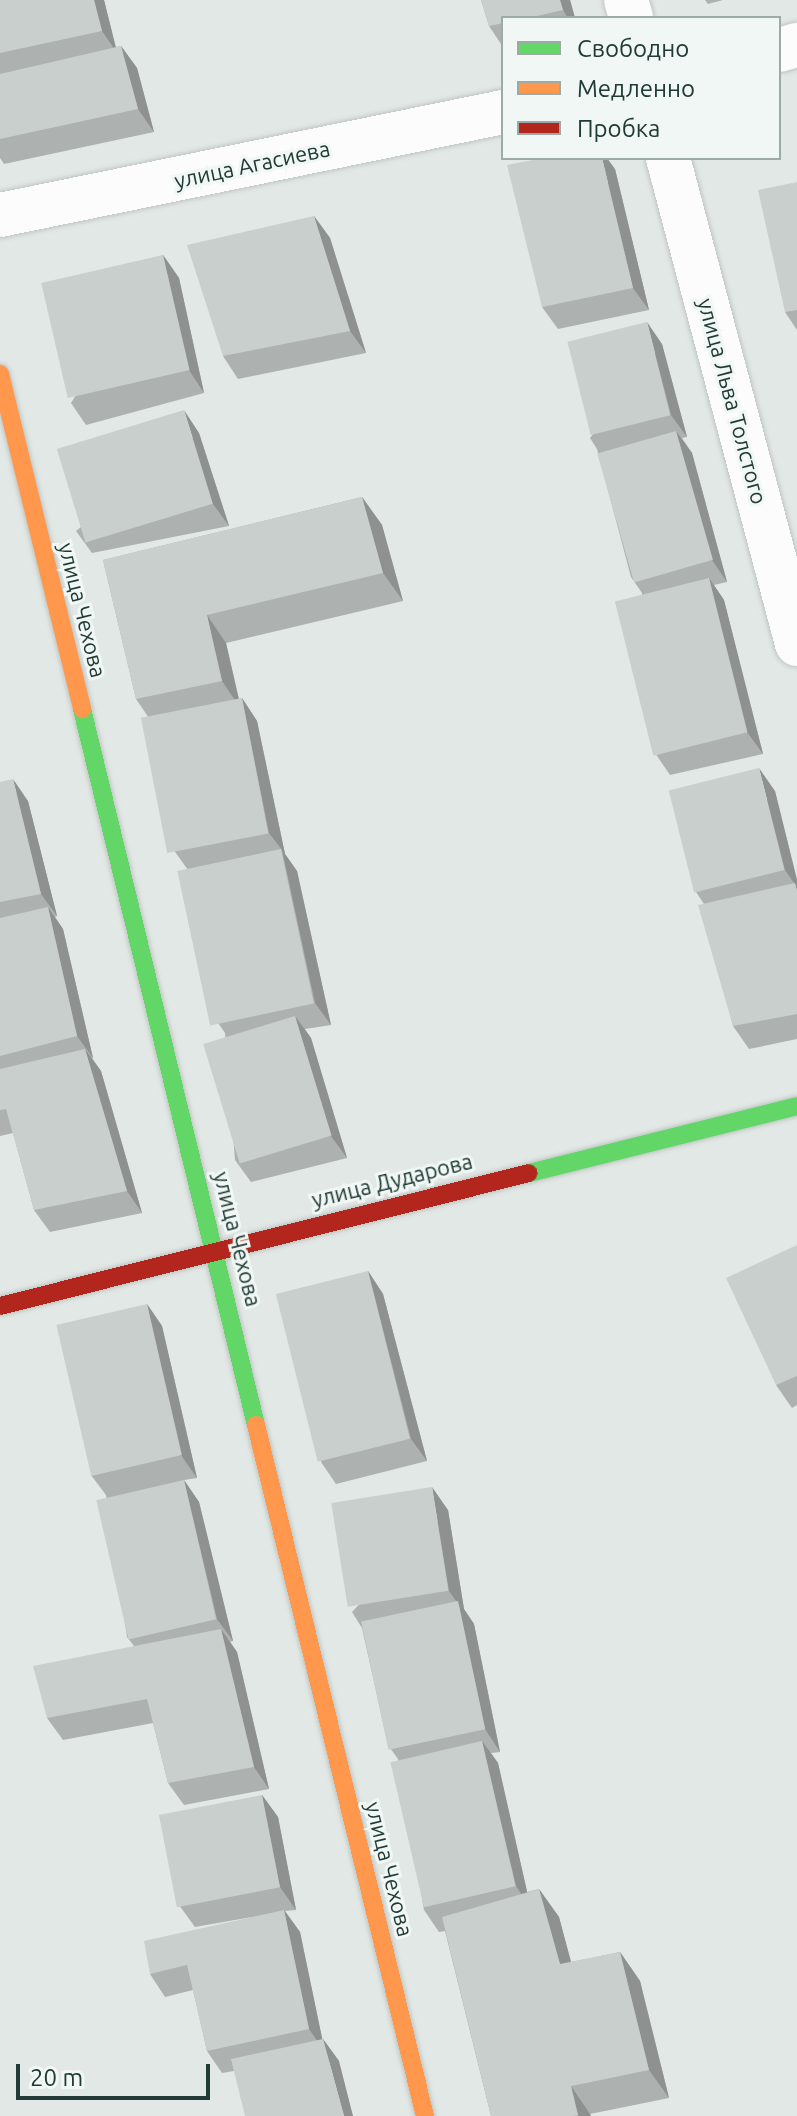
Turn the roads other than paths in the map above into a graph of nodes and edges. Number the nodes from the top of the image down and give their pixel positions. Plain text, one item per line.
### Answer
1 (501, 112) edge
2 (669, 160) edge
3 (0, 215) edge
4 (0, 374) edge
5 (797, 644) edge
6 (797, 1106) edge
7 (215, 1247) junction
8 (0, 1306) edge
9 (425, 2116) edge

1 - 3 street, улица Агасиева
2 - 5 street, улица Льва Толстого
4 - 7 street, улица Чехова
6 - 7 street, улица Дударова
7 - 8 street, улица Дударова
7 - 9 street, улица Чехова

